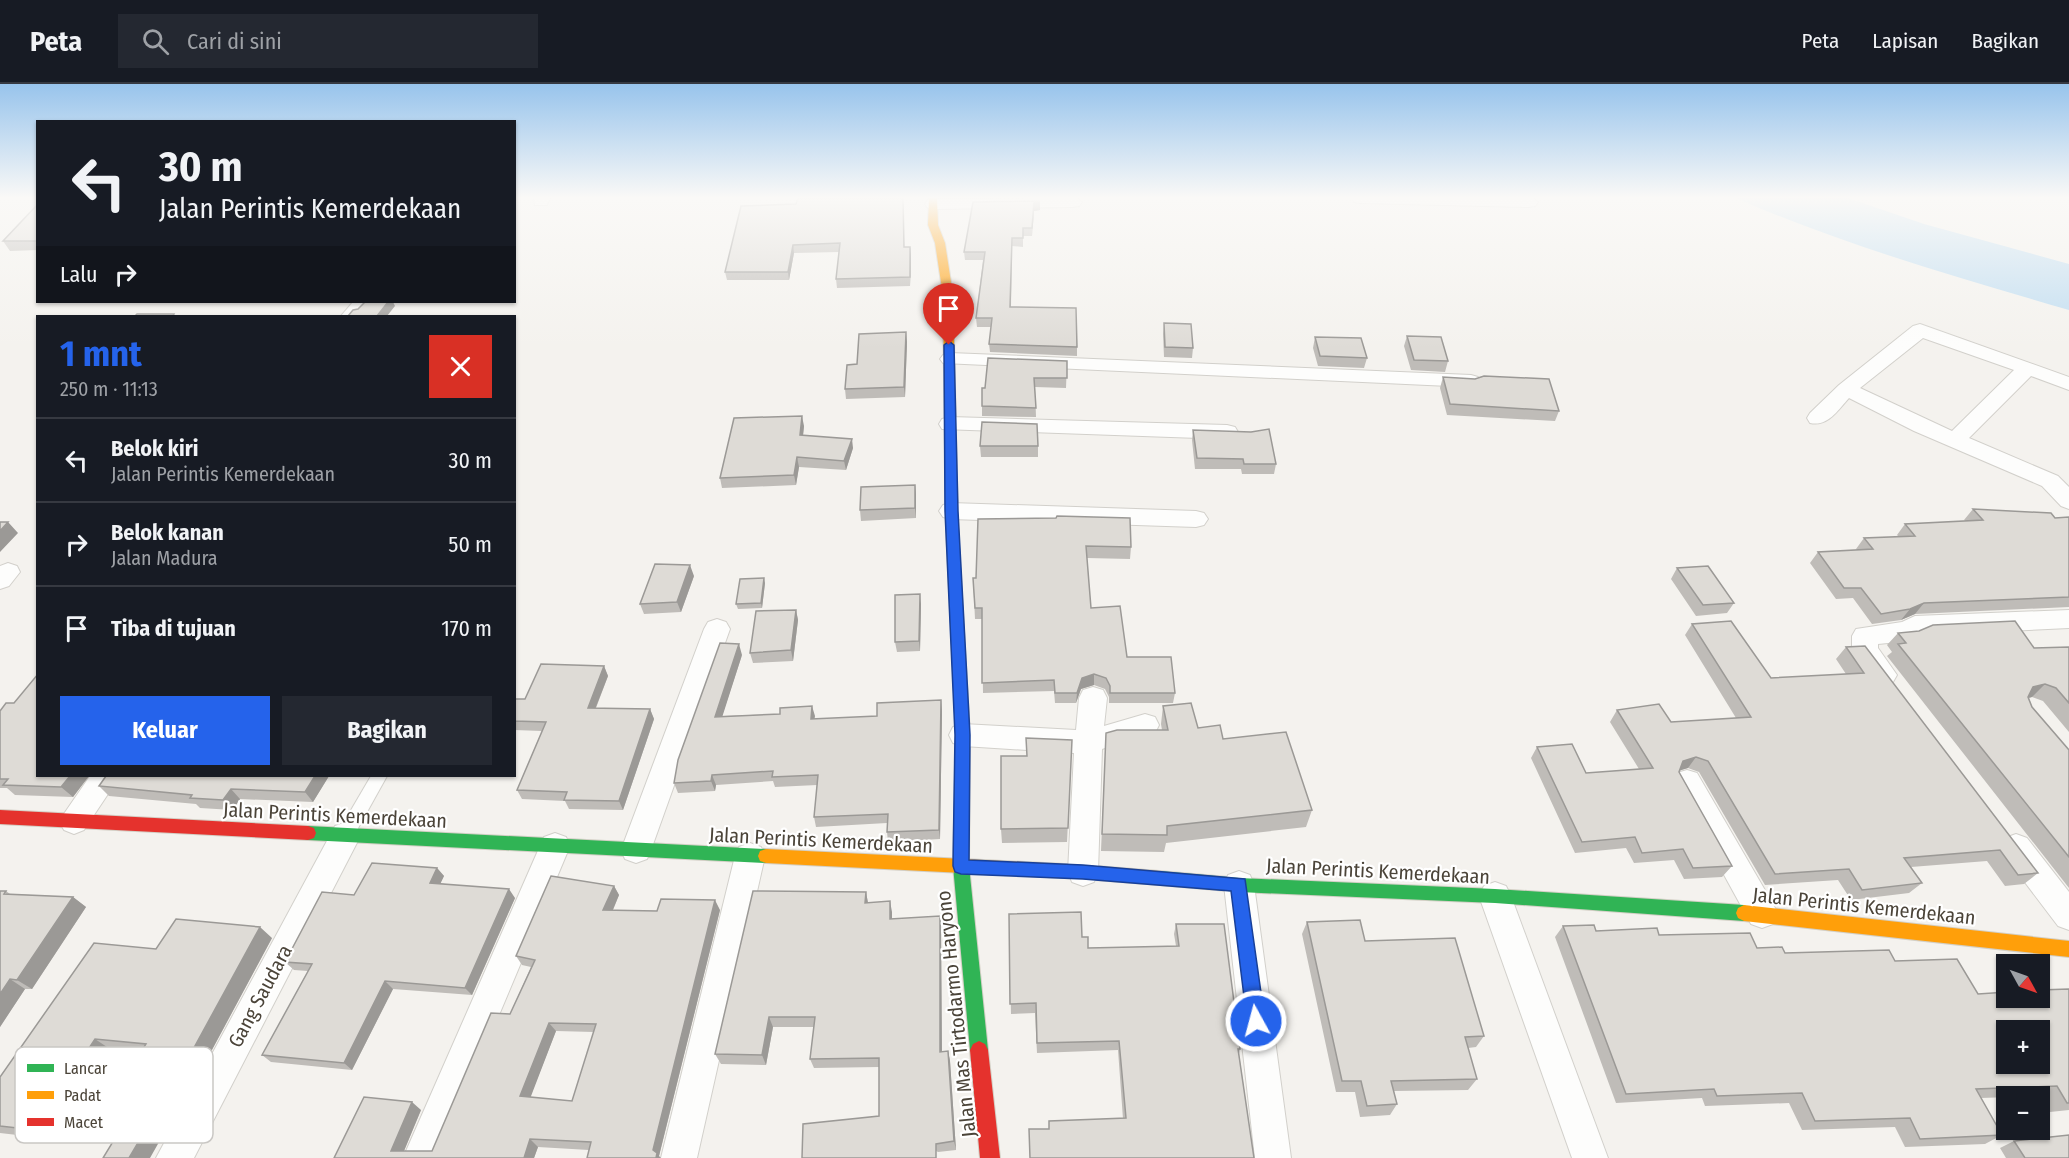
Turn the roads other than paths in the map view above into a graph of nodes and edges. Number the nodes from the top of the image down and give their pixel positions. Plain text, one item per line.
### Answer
1 (941, 248) edge
2 (362, 303) edge
3 (351, 315) edge
4 (950, 359) junction
5 (2028, 368) junction
6 (1471, 381) edge
7 (2069, 384) edge
8 (1846, 389) junction
9 (1818, 418) dead end
10 (950, 424) junction
11 (1249, 433) edge
12 (1955, 440) junction
13 (2059, 481) edge
14 (2069, 501) edge
15 (951, 511) junction
16 (1196, 519) dead end
17 (2069, 619) edge
18 (717, 629) dead end
19 (1899, 694) edge
20 (1093, 698) dead end
21 (1145, 725) dead end
22 (963, 735) junction
23 (1088, 742) junction
24 (105, 777) edge
25 (378, 777) edge
26 (1687, 782) edge
27 (0, 817) edge
28 (74, 821) junction
29 (1998, 823) edge
30 (346, 835) junction
31 (555, 846) junction
32 (636, 850) junction
33 (750, 856) junction
34 (961, 866) junction
35 (1083, 872) junction
36 (1239, 885) junction
37 (1495, 896) junction
38 (1762, 914) junction
39 (2069, 916) edge
40 (2069, 949) edge
41 (213, 1085) edge
42 (182, 1143) edge
43 (174, 1158) edge
44 (421, 1158) edge
45 (679, 1158) edge
46 (990, 1158) edge
47 (1273, 1158) edge
48 (1590, 1158) edge

1 - 4 street, Jalan Mas Tirtodarmo Haryono
2 - 3 street
4 - 6 street
4 - 10 street, Jalan Mas Tirtodarmo Haryono
5 - 7 street
5 - 8 street
5 - 12 street
8 - 9 street
8 - 12 street
10 - 11 street
10 - 15 street, Jalan Mas Tirtodarmo Haryono
12 - 13 street
13 - 14 street
15 - 16 street
15 - 22 street, Jalan Mas Tirtodarmo Haryono
17 - 19 street
18 - 32 street
20 - 23 street
21 - 23 street
22 - 23 street
22 - 34 street, Jalan Mas Tirtodarmo Haryono
23 - 35 street
24 - 28 street
25 - 30 lane
26 - 38 street
27 - 28 street, Jalan Perintis Kemerdekaan
28 - 30 street, Jalan Perintis Kemerdekaan
29 - 39 street
30 - 31 street, Jalan Perintis Kemerdekaan
30 - 41 street, Gang Saudara
31 - 32 street, Jalan Perintis Kemerdekaan
31 - 44 street
32 - 33 street, Jalan Perintis Kemerdekaan
33 - 34 street, Jalan Perintis Kemerdekaan
33 - 45 street
34 - 35 street, Jalan Perintis Kemerdekaan
34 - 46 street, Jalan Mas Tirtodarmo Haryono
35 - 36 street, Jalan Perintis Kemerdekaan
36 - 37 street, Jalan Perintis Kemerdekaan
36 - 47 street
37 - 38 street, Jalan Perintis Kemerdekaan
37 - 48 street
38 - 40 street, Jalan Perintis Kemerdekaan
42 - 43 street, Gang Saudara

